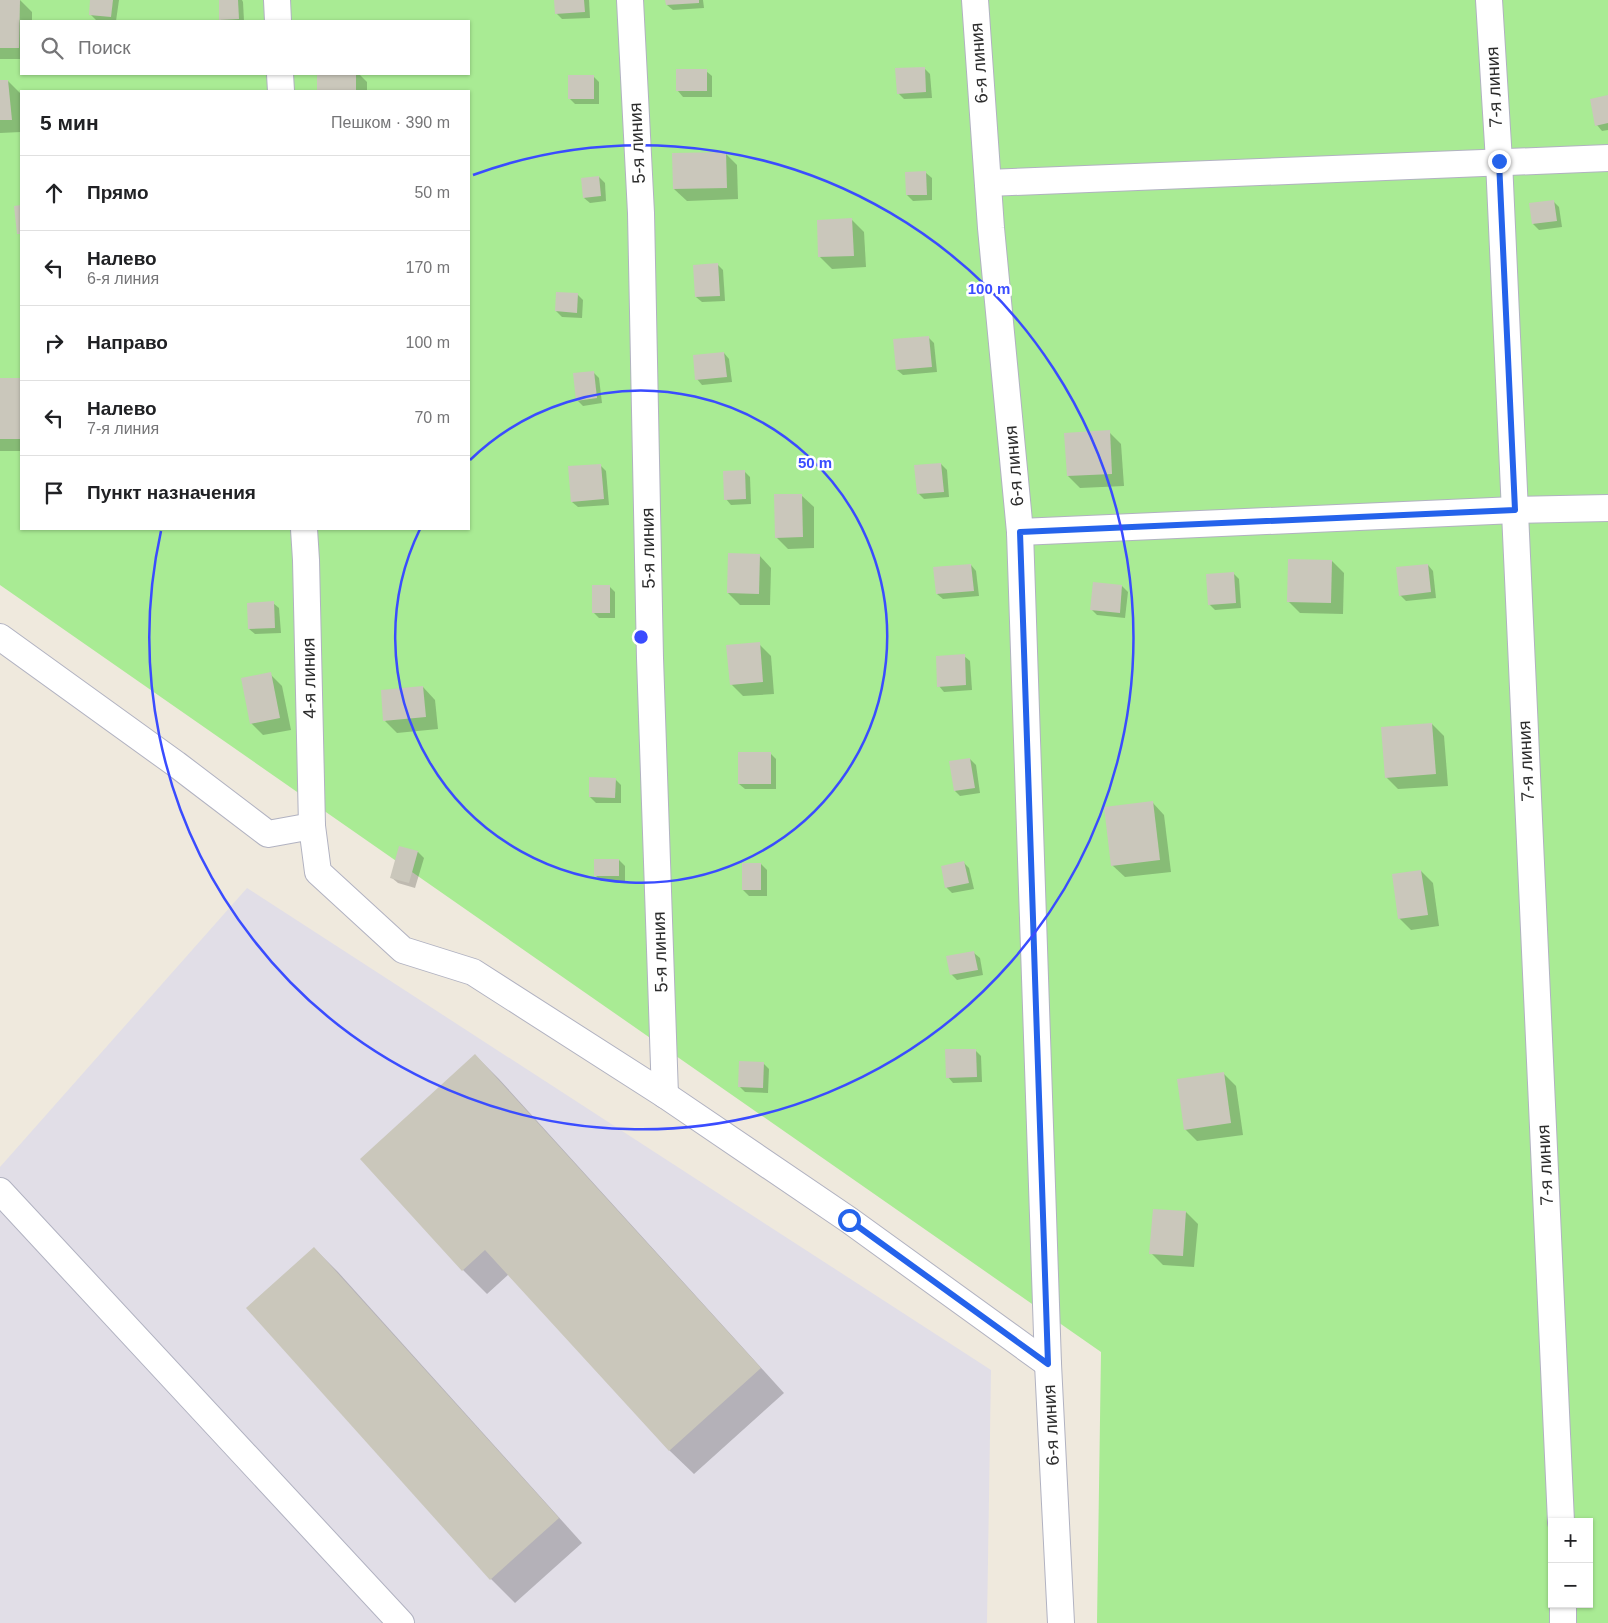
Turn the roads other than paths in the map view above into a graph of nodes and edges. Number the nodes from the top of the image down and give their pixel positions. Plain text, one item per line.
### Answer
1 (277, 0) edge
2 (630, 0) edge
3 (975, 0) edge
4 (1489, 0) edge
5 (278, 20) edge
6 (280, 75) edge
7 (281, 90) edge
8 (1608, 158) edge
9 (1499, 161) junction
10 (988, 183) junction
11 (1608, 508) edge
12 (1515, 510) junction
13 (304, 530) edge
14 (1020, 532) junction
15 (0, 636) edge
16 (312, 826) junction
17 (665, 1095) junction
18 (0, 1191) edge
19 (1048, 1364) junction
20 (1560, 1518) edge
21 (1563, 1608) edge
22 (402, 1623) edge
23 (1060, 1623) edge
24 (1564, 1623) edge

1 - 5 street
2 - 17 street, 5-я линия
3 - 10 street, 6-я линия
4 - 9 street, 7-я линия
6 - 7 street
8 - 9 street
9 - 10 street
9 - 12 street, 7-я линия
10 - 14 street, 6-я линия
11 - 12 street
12 - 14 street
12 - 20 street, 7-я линия
13 - 16 street, 4-я линия
14 - 19 street, 6-я линия
15 - 16 street
16 - 17 street, 4-я линия
17 - 19 street, 4-я линия
18 - 22 street
19 - 23 street, 6-я линия
21 - 24 street

